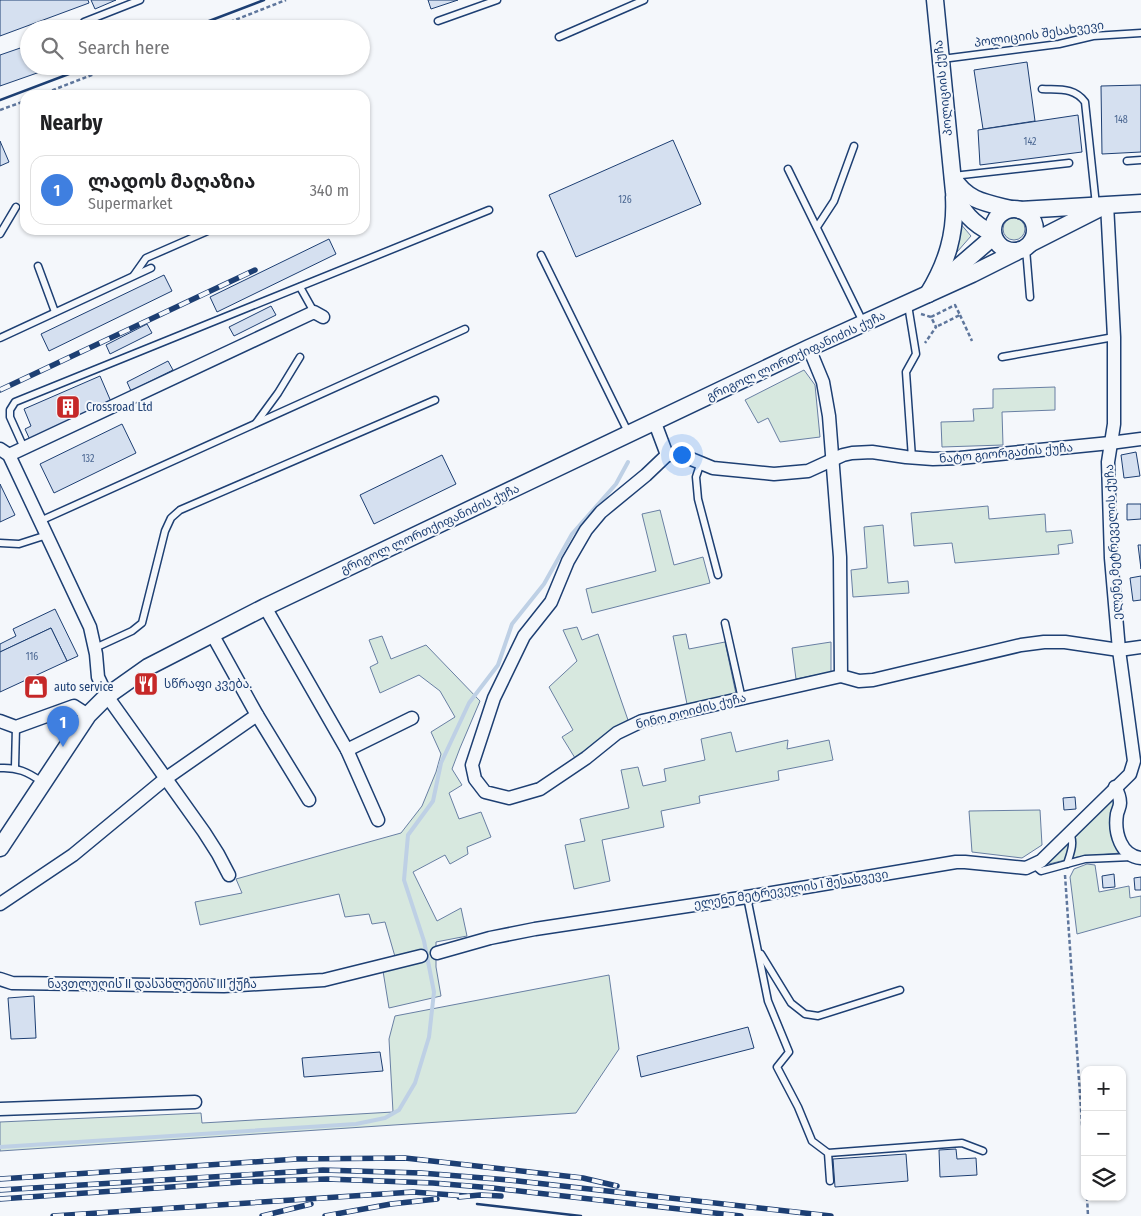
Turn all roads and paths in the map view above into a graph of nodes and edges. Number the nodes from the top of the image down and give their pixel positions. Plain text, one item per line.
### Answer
1 (140, 0) edge
2 (286, 0) edge
3 (497, 0) edge
4 (644, 0) edge
5 (934, 0) edge
6 (89, 20) edge
7 (235, 20) edge
8 (438, 21) dead end
9 (1141, 33) edge
10 (559, 37) dead end
11 (940, 59) junction
12 (91, 75) edge
13 (1042, 89) dead end
14 (53, 90) edge
15 (20, 103) edge
16 (0, 110) edge
17 (854, 146) dead end
18 (1141, 160) edge
19 (1127, 161) dead end
20 (1069, 162) dead end
21 (788, 169) dead end
22 (953, 184) junction
23 (1141, 203) edge
24 (1101, 205) junction
25 (16, 207) dead end
26 (1015, 209) junction
27 (489, 210) dead end
28 (817, 227) junction
29 (0, 234) edge
30 (199, 235) edge
31 (992, 235) junction
32 (1024, 248) junction
33 (541, 255) dead end
34 (38, 266) dead end
35 (151, 268) dead end
36 (134, 276) junction
37 (300, 287) junction
38 (928, 294) junction
39 (1030, 297) dead end
40 (908, 307) junction
41 (55, 312) junction
42 (318, 315) joint
43 (960, 315) junction
44 (931, 317) junction
45 (864, 323) junction
46 (936, 327) junction
47 (466, 329) dead end
48 (1114, 337) junction
49 (0, 338) edge
50 (972, 342) dead end
51 (809, 348) junction
52 (916, 354) junction
53 (1002, 356) dead end
54 (300, 357) dead end
55 (435, 400) dead end
56 (656, 422) junction
57 (255, 424) junction
58 (630, 435) junction
59 (1141, 438) edge
60 (1110, 443) junction
61 (24, 448) junction
62 (5, 452) edge
63 (667, 455) junction
64 (912, 458) junction
65 (832, 460) junction
66 (701, 462) junction
67 (40, 520) junction
68 (47, 535) junction
69 (0, 543) edge
70 (718, 575) dead end
71 (266, 607) junction
72 (726, 623) dead end
73 (212, 634) junction
74 (1141, 647) edge
75 (95, 648) junction
76 (1119, 650) junction
77 (841, 676) junction
78 (107, 696) junction
79 (742, 699) junction
80 (88, 715) junction
81 (257, 715) junction
82 (412, 718) dead end
83 (0, 720) edge
84 (16, 726) junction
85 (347, 750) junction
86 (14, 767) junction
87 (0, 768) edge
88 (1135, 774) edge
89 (164, 779) junction
90 (44, 783) junction
91 (1115, 787) junction
92 (309, 800) dead end
93 (378, 820) dead end
94 (1070, 834) junction
95 (0, 848) edge
96 (1137, 858) edge
97 (1067, 864) junction
98 (1034, 865) junction
99 (229, 874) dead end
100 (1066, 880) dead end
101 (747, 897) junction
102 (0, 904) edge
103 (757, 949) junction
104 (437, 952) dead end
105 (421, 956) dead end
106 (0, 979) edge
107 (900, 990) dead end
108 (195, 1102) dead end
109 (0, 1109) edge
110 (983, 1151) dead end
111 (828, 1153) junction
112 (1084, 1156) edge
113 (830, 1180) dead end
114 (1087, 1201) edge
115 (1088, 1216) edge

1 - 6 lane
2 - 7 path
3 - 8 lane
4 - 10 lane
5 - 11 street, პოლიციის ქუჩა
9 - 11 lane, პოლიციის შესახვევი
11 - 22 street, პოლიციის ქუჩა
12 - 14 path
13 - 24 lane
15 - 16 path
17 - 28 lane
18 - 19 lane
20 - 22 lane
21 - 28 lane
22 - 26 street
22 - 31 street, პოლიციის ქუჩა
22 - 38 street
23 - 24 street, გრიგოლ ლორთქიფანიძის ქუჩა
24 - 26 street, გრიგოლ ლორთქიფანიძის ქუჩა
24 - 32 street, გრიგოლ ლორთქიფანიძის ქუჩა
24 - 48 street, ელენე მეტრეველის ქუჩა
25 - 29 lane
26 - 31 street
26 - 32 street
27 - 37 lane
28 - 45 lane
30 - 36 lane
31 - 32 street
31 - 38 street, გრიგოლ ლორთქიფანიძის ქუჩა
32 - 38 street, გრიგოლ ლორთქიფანიძის ქუჩა
32 - 39 lane
33 - 58 lane
34 - 41 lane
35 - 36 lane
36 - 41 lane
37 - 42 lane
37 - 61 lane
38 - 40 street, გრიგოლ ლორთქიფანიძის ქუჩა
40 - 44 path
40 - 45 street, გრიგოლ ლორთქიფანიძის ქუჩა
40 - 52 lane
41 - 49 lane
42 - 61 street
43 - 44 path
43 - 46 path
43 - 50 path
44 - 46 path
45 - 51 street, გრიგოლ ლორთქიფანიძის ქუჩა
46 - 52 path
47 - 57 lane
48 - 53 lane
48 - 60 street, ელენე მეტრეველის ქუჩა
51 - 56 street, გრიგოლ ლორთქიფანიძის ქუჩა
51 - 65 street
52 - 64 lane
54 - 57 lane
55 - 75 lane
56 - 58 street, გრიგოლ ლორთქიფანიძის ქუჩა
56 - 63 street
57 - 67 lane
58 - 71 street, გრიგოლ ლორთქიფანიძის ქუჩა
59 - 60 street, ნატო გიორგაძის ქუჩა
60 - 64 street, ნატო გიორგაძის ქუჩა
60 - 76 street, ელენე მეტრეველის ქუჩა
61 - 62 street
62 - 67 street
63 - 66 street, ნატო გიორგაძის ქუჩა
63 - 79 street, ნინო თოიძის ქუჩა
64 - 65 street, ნატო გიორგაძის ქუჩა
65 - 66 street, ნატო გიორგაძის ქუჩა
65 - 77 street
66 - 70 lane
67 - 68 street
68 - 69 lane
68 - 75 street
71 - 73 street, გრიგოლ ლორთქიფანიძის ქუჩა
71 - 85 street
72 - 79 lane
73 - 78 street, გრიგოლ ლორთქიფანიძის ქუჩა
73 - 81 street
74 - 76 street, ნინო თოიძის ქუჩა
75 - 78 street
76 - 77 street, ნინო თოიძის ქუჩა
76 - 88 street, ელენე მეტრეველის ქუჩა
77 - 79 street, ნინო თოიძის ქუჩა
78 - 80 street, გრიგოლ ლორთქიფანიძის ქუჩა
78 - 89 street
80 - 84 street
80 - 90 street, გრიგოლ ლორთქიფანიძის ქუჩა
81 - 89 street
81 - 92 street
82 - 85 street
83 - 84 street
84 - 86 lane
85 - 93 street
86 - 87 lane
86 - 90 lane
88 - 91 street, ელენე მეტრეველის ქუჩა
89 - 99 street
89 - 102 street
90 - 95 street, გრიგოლ ლორთქიფანიძის ქუჩა
91 - 94 street
91 - 96 street
94 - 97 lane
94 - 98 street
96 - 97 lane
97 - 98 lane
98 - 101 street, ელენე მეტრეველის I შესახვევი
100 - 112 path
101 - 103 lane
101 - 104 street, ელენე მეტრეველის I შესახვევი
103 - 107 lane
103 - 111 lane
105 - 106 street, ნავთლუღის II დასახლების III ქუჩა
108 - 109 street
110 - 111 lane
111 - 113 lane
114 - 115 path

